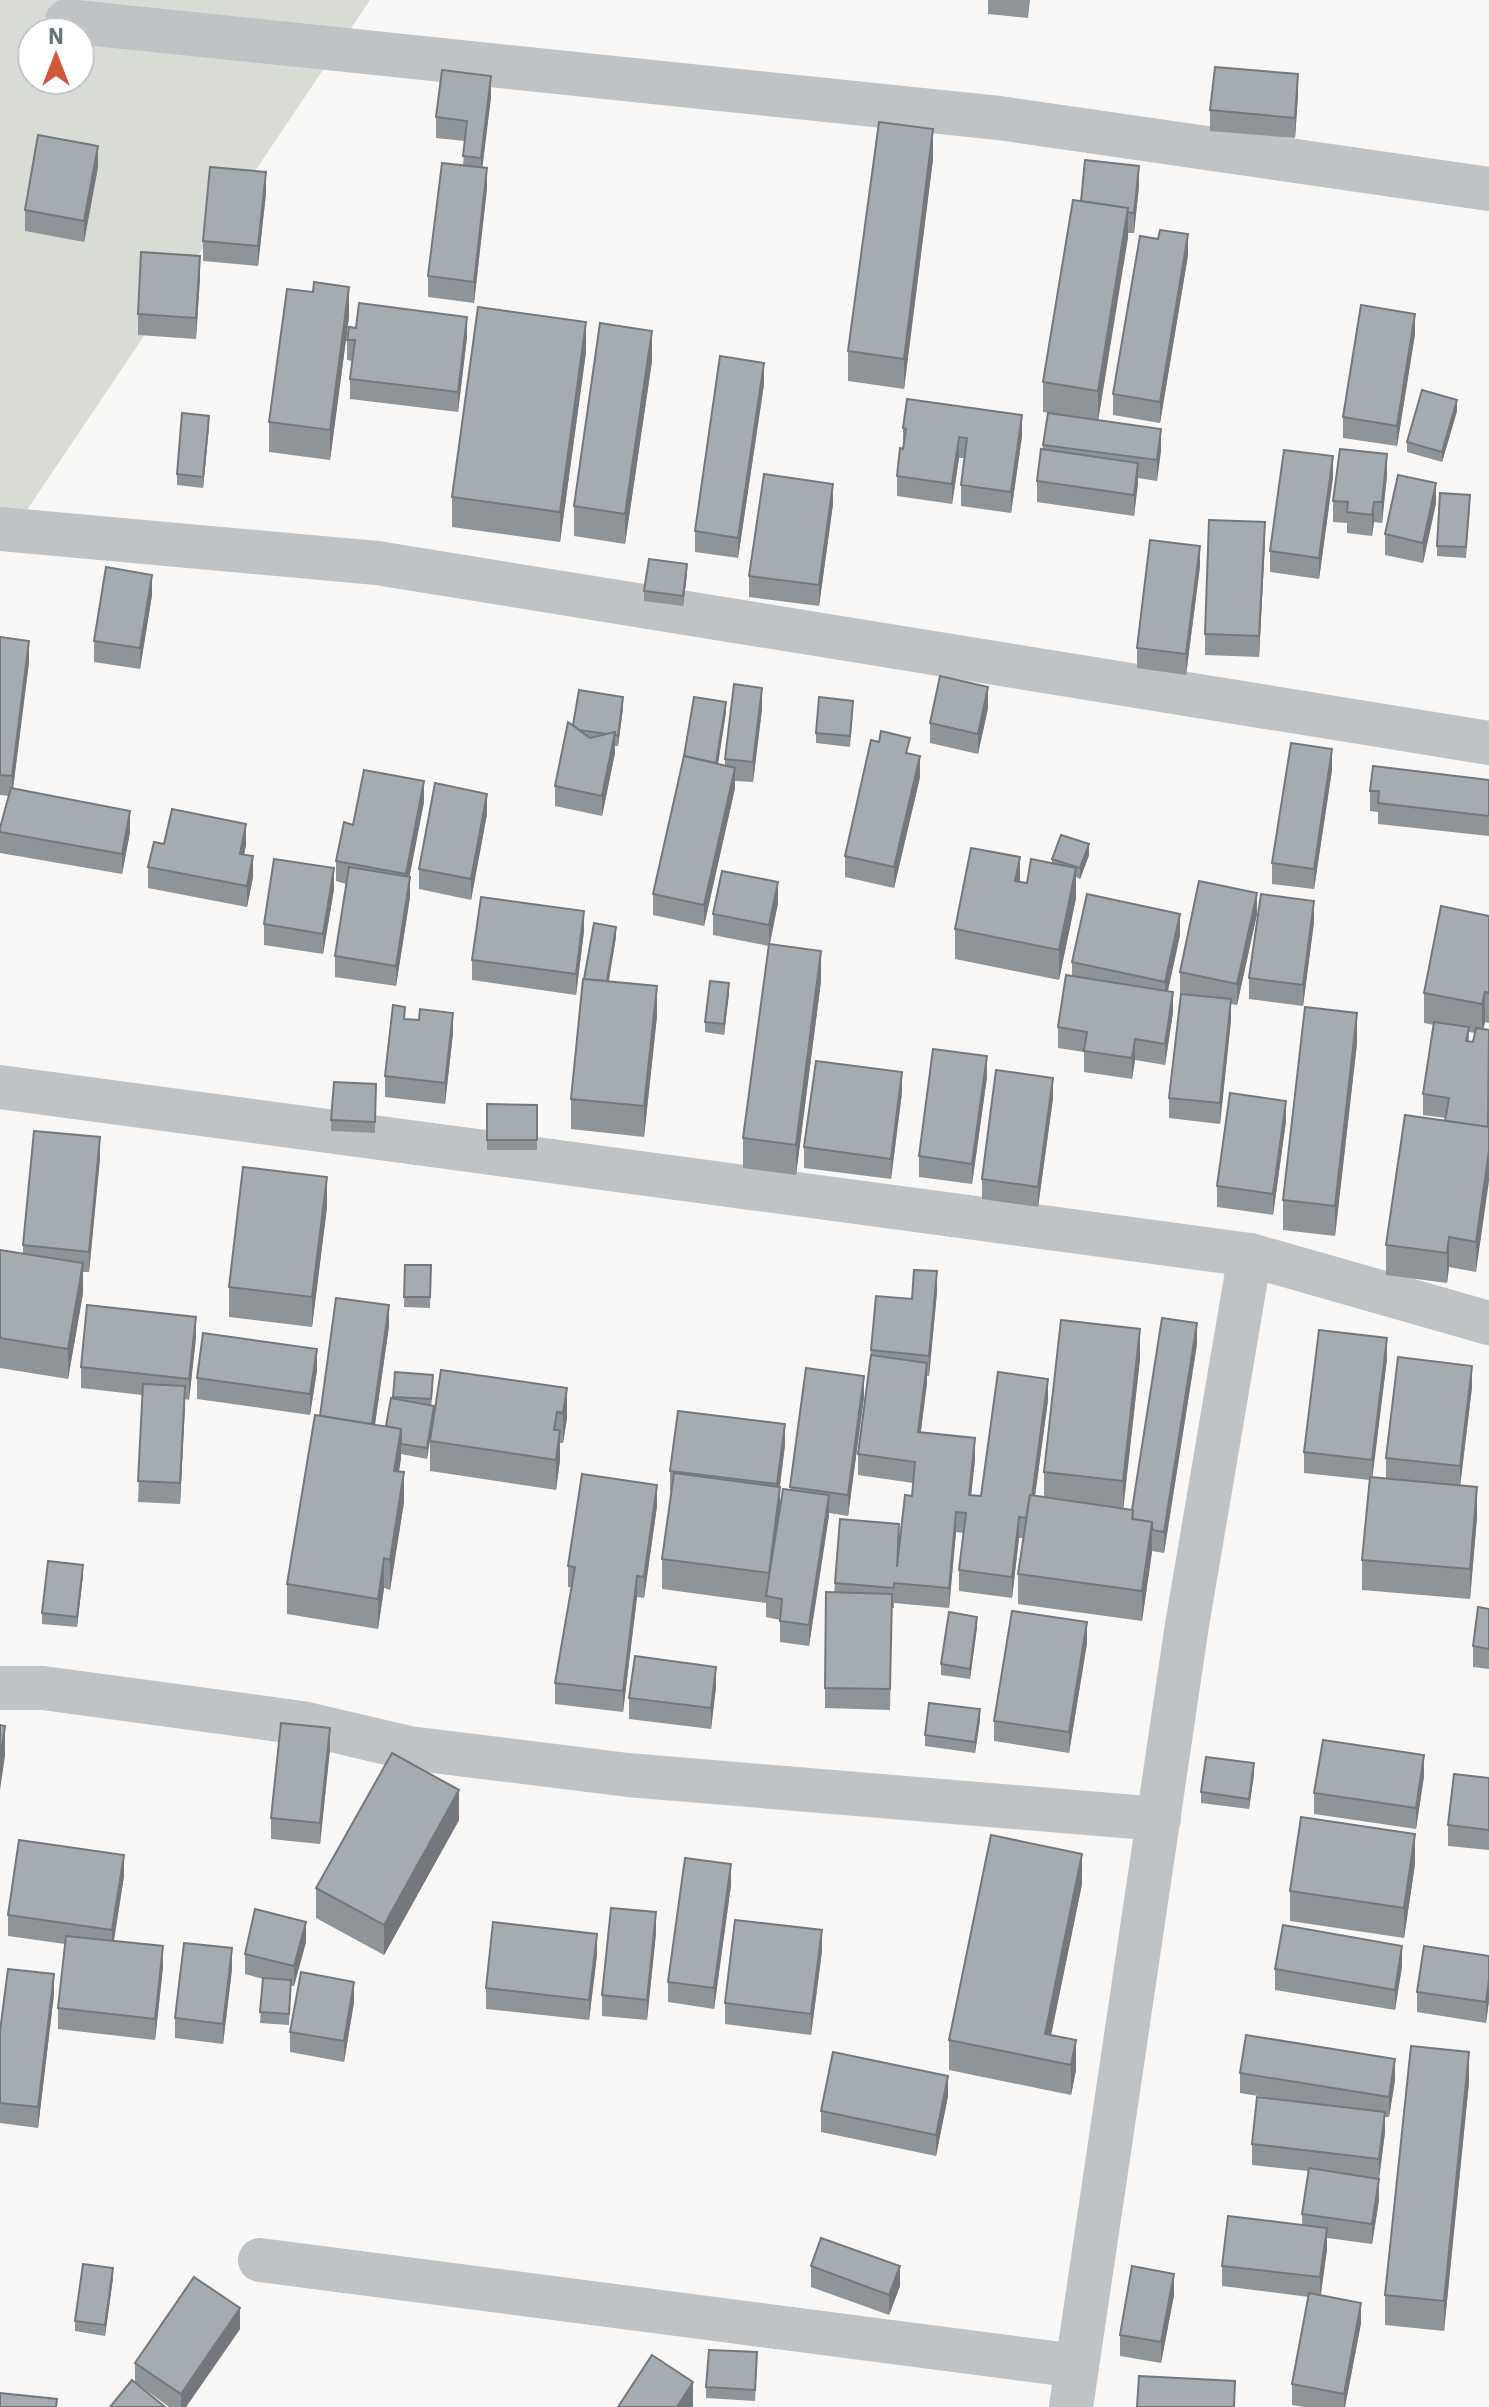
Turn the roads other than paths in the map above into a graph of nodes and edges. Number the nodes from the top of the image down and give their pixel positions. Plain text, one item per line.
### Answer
1 (96, 24) edge
2 (1489, 189) edge
3 (0, 529) edge
4 (1489, 743) edge
5 (0, 1087) edge
6 (1250, 1255) junction
7 (1489, 1323) edge
8 (0, 1688) edge
9 (1159, 1819) junction
10 (260, 2260) dead end
11 (1074, 2386) edge

1 - 2 street
3 - 4 street
5 - 6 street
6 - 7 street
6 - 9 street
8 - 9 street
9 - 11 street
10 - 11 street

